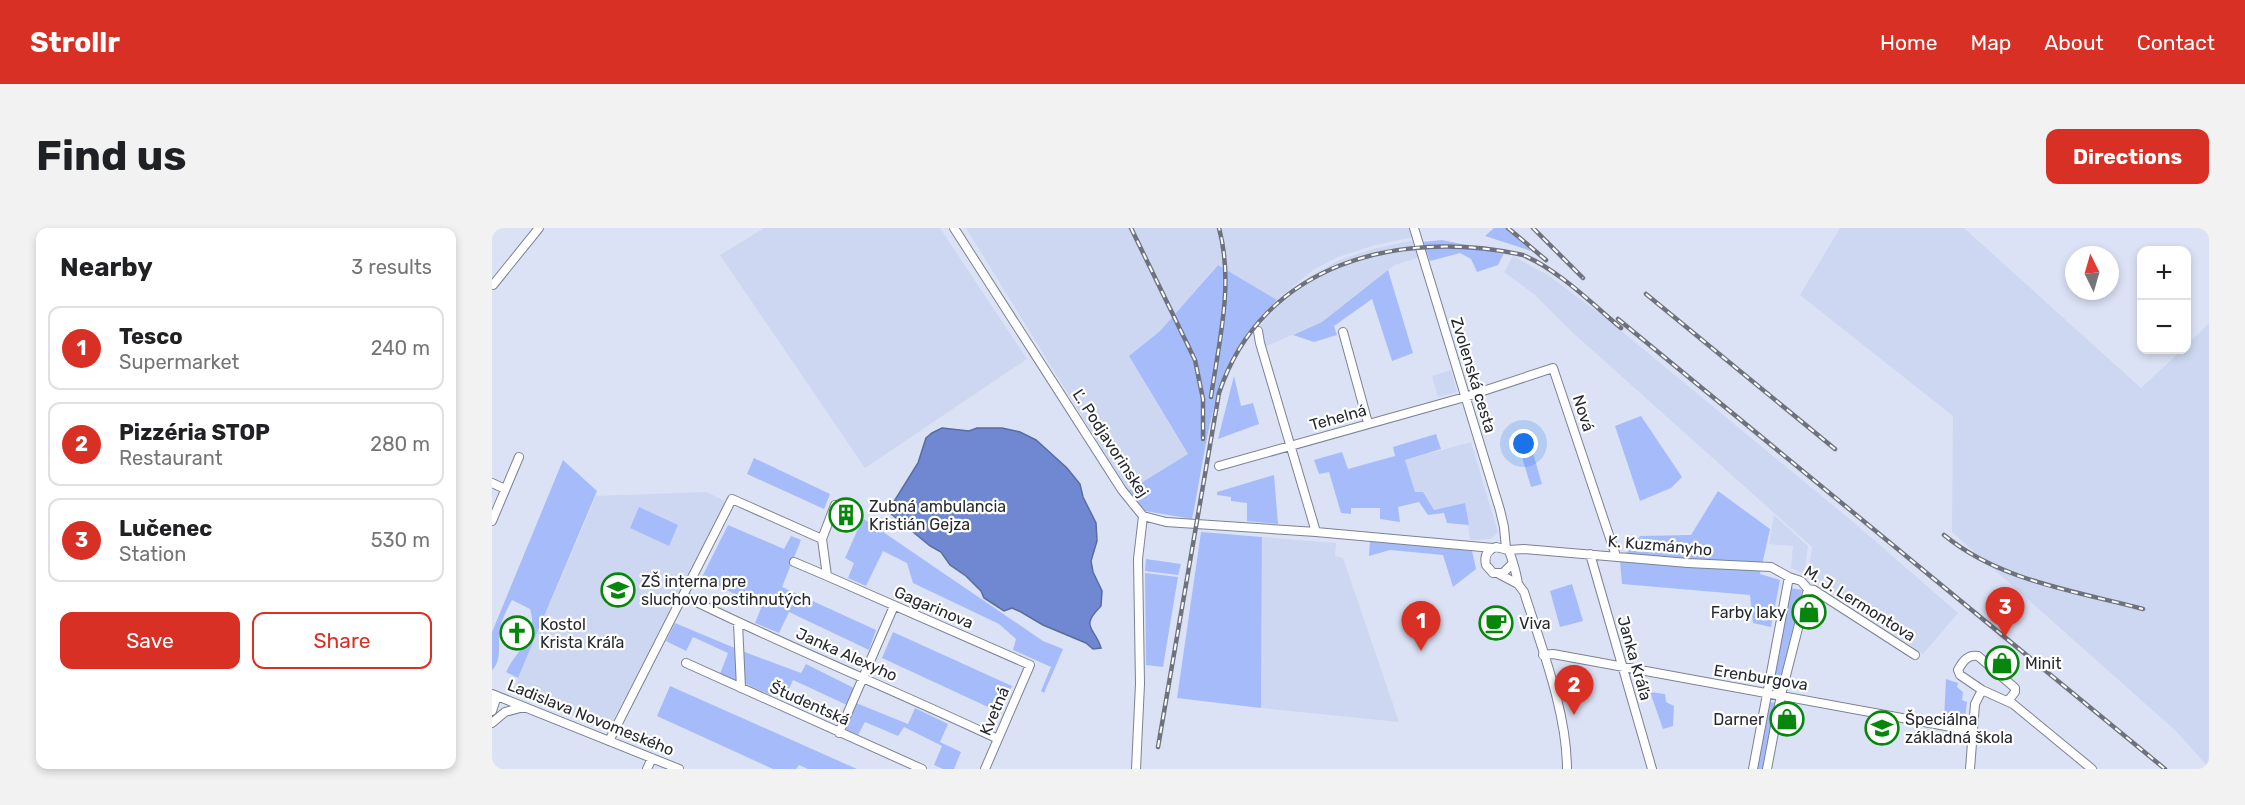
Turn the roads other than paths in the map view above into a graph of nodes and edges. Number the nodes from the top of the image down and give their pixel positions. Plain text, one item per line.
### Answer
1 (539, 228) edge
2 (954, 228) edge
3 (1414, 228) edge
4 (493, 285) edge
5 (1258, 331) dead end
6 (1343, 332) dead end
7 (1465, 397) junction
8 (1368, 423) junction
9 (1290, 447) junction
10 (519, 457) dead end
11 (1219, 466) dead end
12 (492, 483) edge
13 (505, 489) junction
14 (835, 505) dead end
15 (1143, 516) junction
16 (492, 521) edge
17 (1504, 530) junction
18 (1316, 532) junction
19 (822, 539) junction
20 (1472, 546) junction
21 (1494, 547) junction
22 (1507, 549) junction
23 (1524, 549) junction
24 (1590, 554) junction
25 (1616, 556) junction
26 (1485, 558) junction
27 (1512, 561) junction
28 (794, 562) dead end
29 (1499, 574) junction
30 (827, 576) junction
31 (1789, 578) junction
32 (1518, 584) junction
33 (1808, 589) junction
34 (684, 596) junction
35 (894, 606) junction
36 (738, 623) junction
37 (1544, 655) junction
38 (1915, 655) dead end
39 (686, 663) dead end
40 (1030, 665) joint
41 (1622, 667) junction
42 (864, 678) junction
43 (741, 688) junction
44 (1982, 690) junction
45 (1767, 692) junction
46 (493, 695) edge
47 (1781, 695) junction
48 (2008, 701) junction
49 (524, 706) junction
50 (492, 711) edge
51 (492, 723) edge
52 (1973, 731) junction
53 (839, 733) junction
54 (998, 739) junction
55 (609, 741) junction
56 (652, 758) junction
57 (647, 769) edge
58 (679, 769) edge
59 (922, 769) edge
60 (985, 769) edge
61 (1136, 769) edge
62 (1567, 769) edge
63 (1652, 769) edge
64 (1753, 769) edge
65 (1767, 769) edge
66 (1970, 769) edge
67 (2092, 769) edge

1 - 4 street
2 - 15 street, Ľ. Podjavorinskej
3 - 7 street, Zvolenská cesta
5 - 9 street
6 - 8 street
7 - 8 street, Tehelná
7 - 17 street, Zvolenská cesta
7 - 25 street, Nová
8 - 9 street, Tehelná
9 - 11 street, Tehelná
9 - 18 street
10 - 13 street
12 - 13 street
13 - 16 street
14 - 19 street
15 - 18 street, Ľ. Podjavorinskej
15 - 61 street
17 - 21 street
17 - 22 street, Zvolenská cesta
17 - 23 street
18 - 20 street, Ľ. Podjavorinskej
19 - 30 street
19 - 34 street
20 - 21 street, Ľ. Podjavorinskej
20 - 26 street
21 - 22 street
21 - 26 street
22 - 23 street, K. Kuzmányho
22 - 27 street, Zvolenská cesta
23 - 24 street, K. Kuzmányho
23 - 27 street
24 - 25 street, K. Kuzmányho
24 - 41 street, Janka Kráľa
25 - 31 street, K. Kuzmányho
26 - 29 street
27 - 29 street
27 - 32 street, Zvolenská cesta
28 - 30 street, Gagarinova
29 - 32 street
30 - 35 street, Gagarinova
31 - 33 street, M. J. Lermontova
31 - 45 street
32 - 37 street, Zvolenská cesta
33 - 38 street, M. J. Lermontova
33 - 47 street
34 - 36 street, Janka Alexyho
34 - 55 street
35 - 40 street, Gagarinova
35 - 42 street
36 - 42 street, Janka Alexyho
36 - 43 street
37 - 41 street, Erenburgova
37 - 62 street, Zvolenská cesta
39 - 43 street, Študentská
40 - 54 street, Kvetná
41 - 45 street, Erenburgova
41 - 63 street, Janka Kráľa
42 - 53 street
42 - 54 street, Janka Alexyho
43 - 53 street, Študentská
44 - 48 street
44 - 48 street
44 - 52 street
45 - 47 street, Erenburgova
45 - 64 street
46 - 49 street, Ladislava Novomeského
46 - 50 street
47 - 52 street, Erenburgova
47 - 65 street
48 - 67 street
49 - 51 street
49 - 55 street, Ladislava Novomeského
52 - 66 street
53 - 59 street, Študentská
54 - 60 street, Kvetná
55 - 56 street, Ladislava Novomeského
56 - 57 street
56 - 58 street, Ladislava Novomeského

